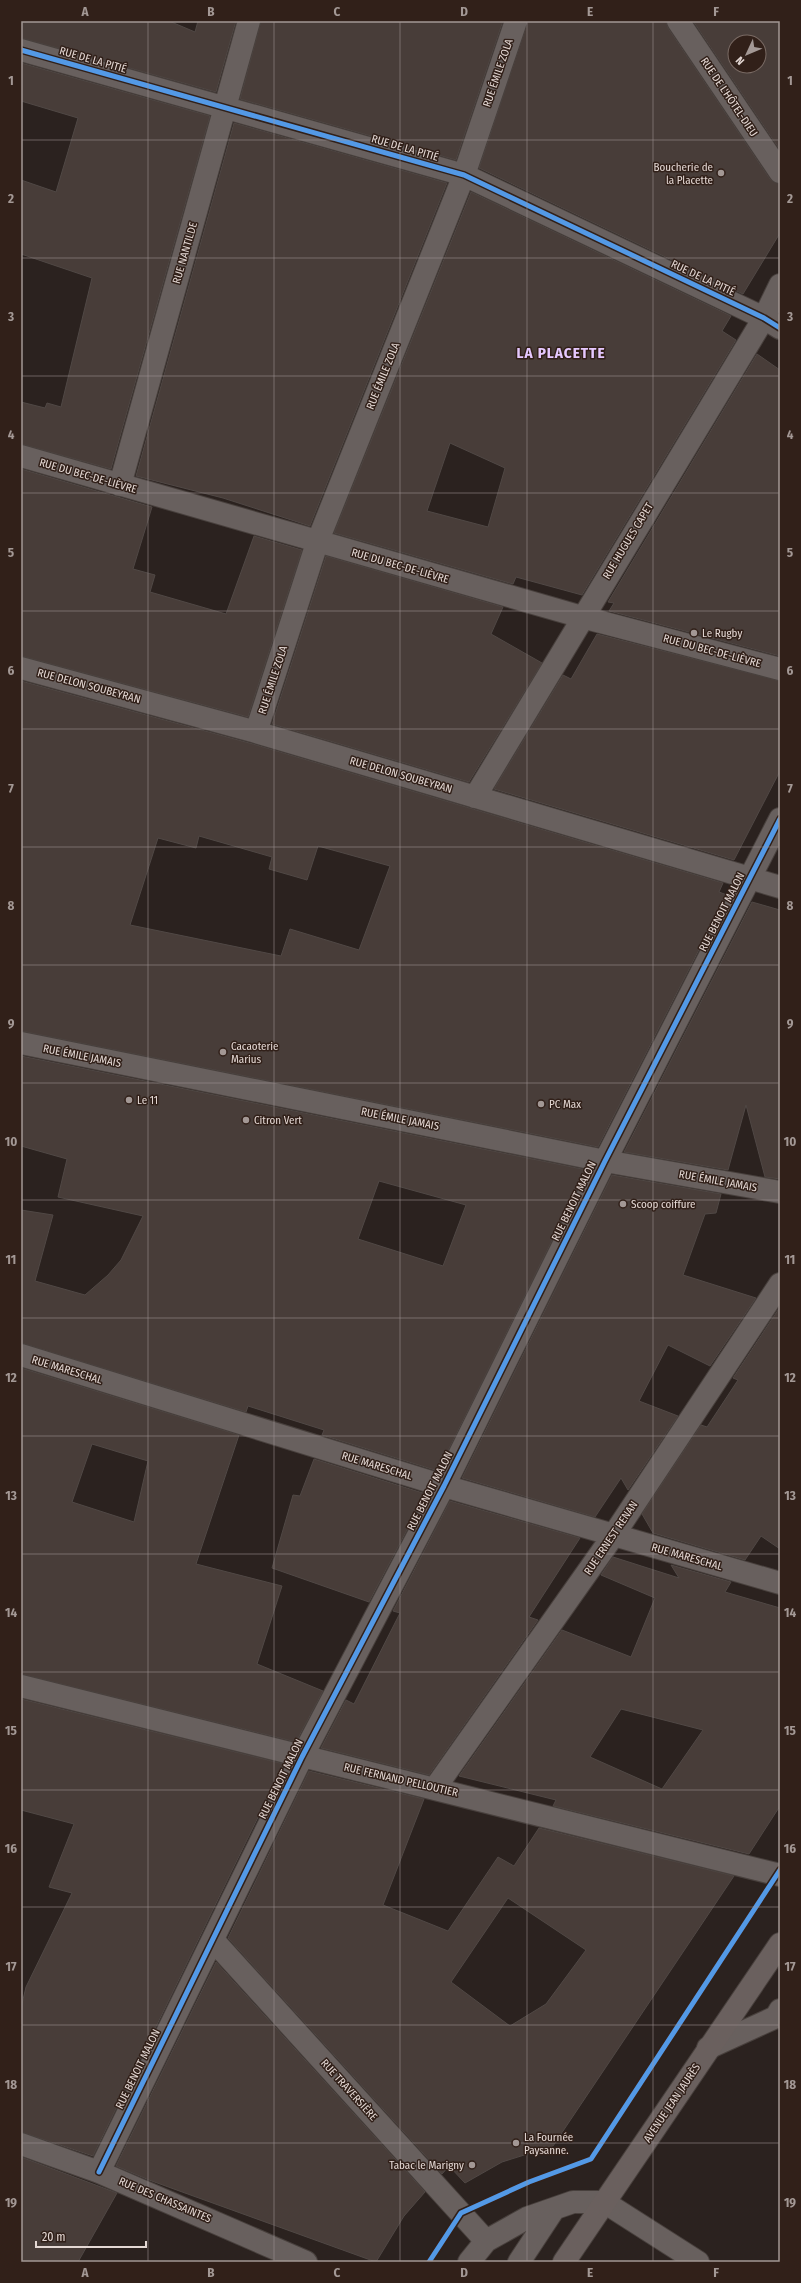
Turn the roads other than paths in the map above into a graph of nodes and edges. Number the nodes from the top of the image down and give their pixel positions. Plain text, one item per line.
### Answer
1 (249, 21) edge
2 (516, 21) edge
3 (678, 21) edge
4 (21, 50) edge
5 (225, 107) junction
6 (780, 172) edge
7 (464, 175) junction
8 (780, 285) edge
9 (772, 323) edge
10 (21, 456) edge
11 (120, 485) junction
12 (317, 543) junction
13 (582, 617) junction
14 (21, 668) edge
15 (780, 669) edge
16 (256, 732) junction
17 (475, 797) junction
18 (780, 819) edge
19 (750, 879) junction
20 (780, 887) edge
21 (21, 1043) edge
22 (604, 1161) junction
23 (780, 1192) edge
24 (780, 1284) edge
25 (21, 1356) edge
26 (444, 1486) junction
27 (612, 1536) junction
28 (780, 1583) edge
29 (21, 1686) edge
30 (302, 1757) junction
31 (435, 1788) junction
32 (780, 1876) edge
33 (213, 1940) junction
34 (780, 1944) edge
35 (780, 2010) edge
36 (708, 2048) junction
37 (21, 2144) edge
38 (99, 2172) junction
39 (604, 2202) junction
40 (554, 2209) junction
41 (486, 2241) junction
42 (306, 2262) edge
43 (469, 2262) edge
44 (519, 2262) edge
45 (564, 2262) edge
46 (698, 2262) edge

1 - 5 street, RUE NANTILDE
2 - 7 street, RUE ÉMILE ZOLA
3 - 6 street, RUE DE L'HÔTEL-DIEU
4 - 5 street, RUE DE LA PITIÉ
5 - 7 street, RUE DE LA PITIÉ
5 - 11 street, RUE NANTILDE
7 - 9 street, RUE DE LA PITIÉ
7 - 12 street, RUE ÉMILE ZOLA
8 - 9 street, RUE HUGUES CAPET
9 - 13 street, RUE HUGUES CAPET
10 - 11 street, RUE DU BEC-DE-LIÈVRE
11 - 12 street, RUE DU BEC-DE-LIÈVRE
12 - 13 street, RUE DU BEC-DE-LIÈVRE
12 - 16 street, RUE ÉMILE ZOLA
13 - 15 street, RUE DU BEC-DE-LIÈVRE
13 - 17 street, RUE HUGUES CAPET
14 - 16 street, RUE DELON SOUBEYRAN
16 - 17 street, RUE DELON SOUBEYRAN
17 - 19 street, RUE DELON SOUBEYRAN
18 - 19 street, RUE BENOIT MALON
19 - 20 street, RUE DELON SOUBEYRAN
19 - 22 street, RUE BENOIT MALON
21 - 22 street, RUE ÉMILE JAMAIS
22 - 23 street, RUE ÉMILE JAMAIS
22 - 26 street, RUE BENOIT MALON
24 - 27 street, RUE ERNEST RENAN
25 - 26 street, RUE MARESCHAL
26 - 27 street, RUE MARESCHAL
26 - 30 street, RUE BENOIT MALON
27 - 28 street, RUE MARESCHAL
27 - 31 street, RUE ERNEST RENAN
29 - 30 street, RUE FERNAND PELLOUTIER
30 - 31 street, RUE FERNAND PELLOUTIER
30 - 33 street, RUE BENOIT MALON
31 - 32 street, RUE FERNAND PELLOUTIER
33 - 38 street, RUE BENOIT MALON
33 - 41 street, RUE TRAVERSIÈRE
34 - 36 main road, AVENUE JEAN JAURÈS
35 - 36 street
36 - 39 main road, AVENUE JEAN JAURÈS
37 - 38 street, RUE DES CHASSAINTES
38 - 42 street, RUE DES CHASSAINTES
39 - 40 street
39 - 45 main road, AVENUE JEAN JAURÈS
39 - 46 street
40 - 41 street
40 - 44 street
41 - 43 street

